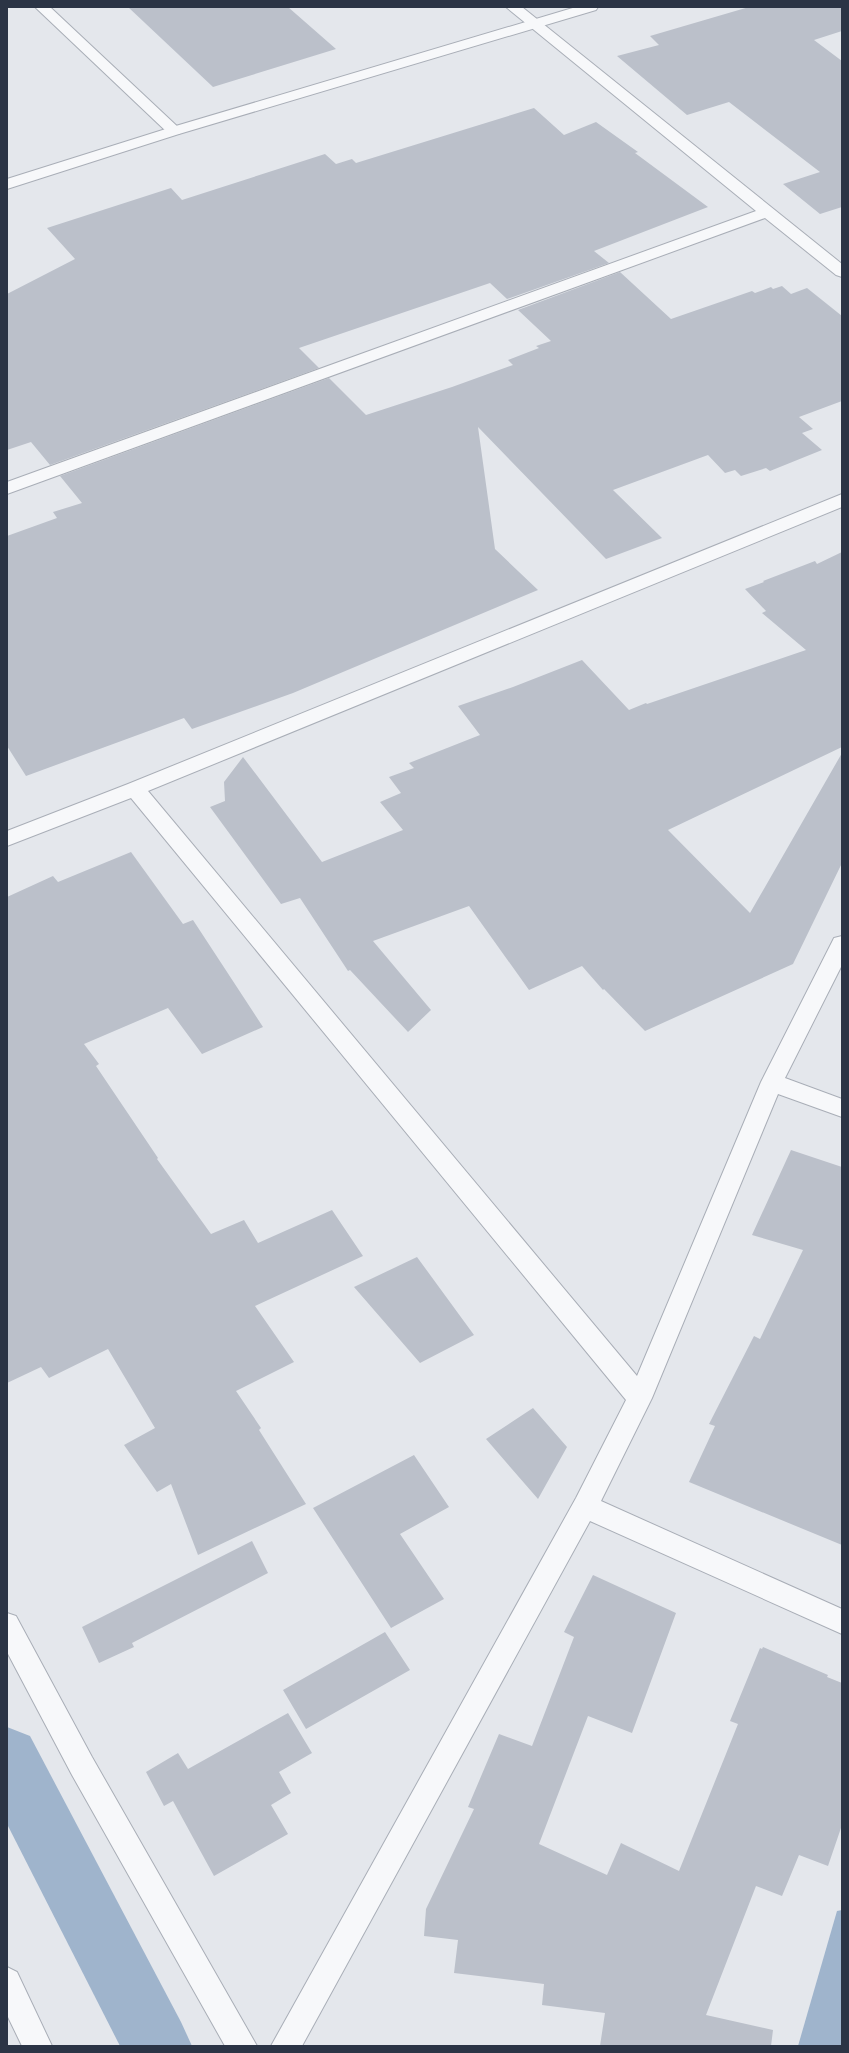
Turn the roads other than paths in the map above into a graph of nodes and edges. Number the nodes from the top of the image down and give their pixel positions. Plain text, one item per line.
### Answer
1 (42, 7) edge
2 (513, 7) edge
3 (591, 7) edge
4 (534, 24) junction
5 (174, 131) junction
6 (7, 184) edge
7 (767, 212) junction
8 (842, 272) edge
9 (7, 488) edge
10 (842, 500) edge
11 (135, 789) junction
12 (7, 839) edge
13 (842, 944) edge
14 (772, 1082) junction
15 (842, 1108) edge
16 (640, 1398) junction
17 (585, 1506) junction
18 (842, 1622) edge
19 (7, 1625) edge
20 (7, 1982) edge
21 (38, 2046) edge
22 (242, 2046) edge
23 (286, 2046) edge

1 - 5 street
2 - 4 street
3 - 4 street
4 - 5 street
4 - 7 street
5 - 6 street
7 - 8 street
7 - 9 street
10 - 11 street
11 - 12 street
11 - 16 street
13 - 14 street
14 - 15 street
14 - 16 street
16 - 17 street
17 - 18 street
17 - 23 street
19 - 22 street
20 - 21 street

